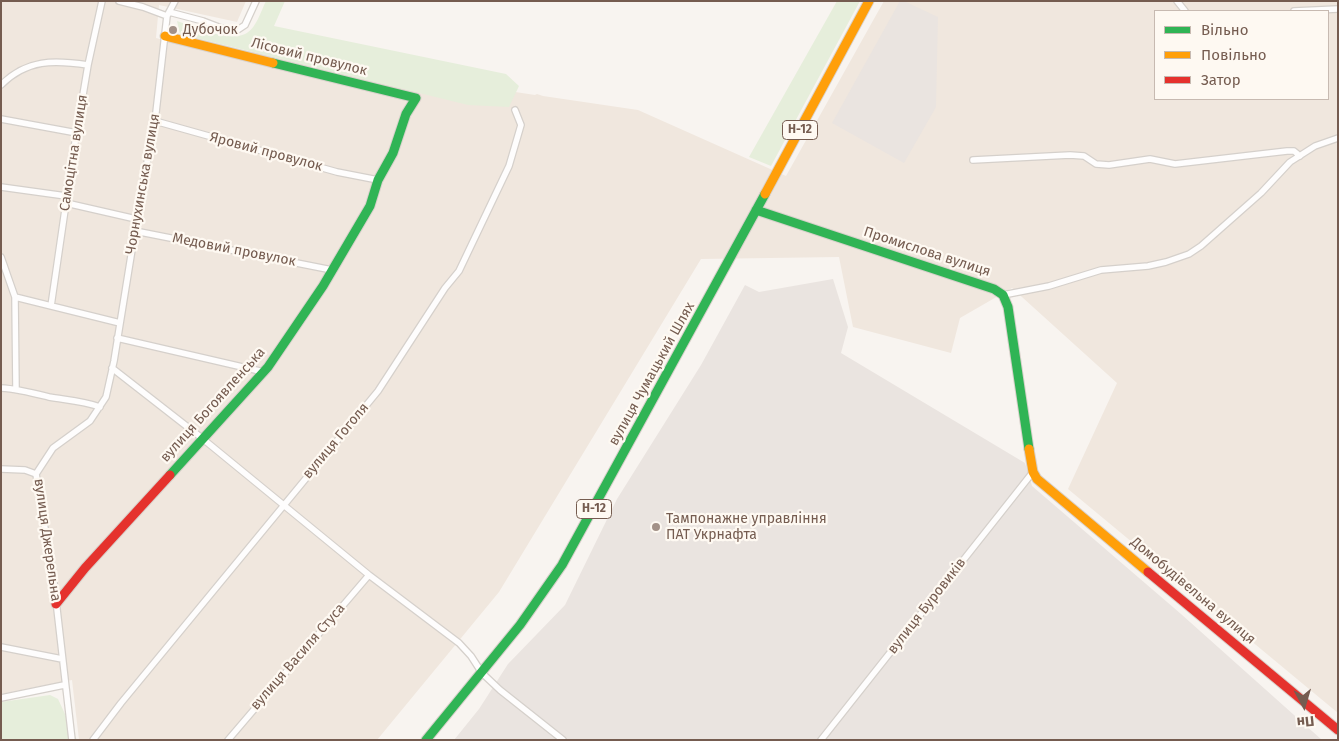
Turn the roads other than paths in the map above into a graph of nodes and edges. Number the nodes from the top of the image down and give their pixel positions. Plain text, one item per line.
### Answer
1 (102, 1) edge
2 (119, 1) edge
3 (174, 1) edge
4 (256, 1) edge
5 (870, 1) edge
6 (1338, 9) edge
7 (1316, 10) edge
8 (168, 14) junction
9 (165, 36) junction
10 (88, 65) junction
11 (1, 85) edge
12 (416, 98) joint
13 (515, 110) dead end
14 (1, 119) edge
15 (155, 121) junction
16 (77, 133) junction
17 (1338, 138) edge
18 (1300, 156) junction
19 (974, 160) dead end
20 (378, 180) junction
21 (1, 187) edge
22 (66, 196) junction
23 (66, 203) junction
24 (756, 210) junction
25 (136, 219) junction
26 (135, 231) junction
27 (1, 257) edge
28 (332, 270) junction
29 (1003, 295) junction
30 (15, 297) junction
31 (51, 306) junction
32 (120, 323) junction
33 (118, 338) junction
34 (112, 368) junction
35 (264, 372) junction
36 (1, 388) edge
37 (16, 389) junction
38 (100, 407) junction
39 (203, 439) junction
40 (1, 469) edge
41 (1033, 472) junction
42 (36, 474) junction
43 (283, 505) junction
44 (369, 575) junction
45 (56, 604) junction
46 (1, 647) edge
47 (62, 659) junction
48 (482, 673) junction
49 (64, 685) junction
50 (1, 698) edge
51 (1338, 730) edge
52 (72, 740) edge
53 (93, 740) edge
54 (228, 740) edge
55 (426, 740) edge
56 (564, 740) edge
57 (821, 740) edge

1 - 10 street, Самоцітна вулиця
2 - 8 street
3 - 8 street, Чорнухинська вулиця
4 - 8 street
5 - 24 street, вулиця Чумацький Шлях / Н-12
6 - 7 street
8 - 9 street, Чорнухинська вулиця
9 - 12 street, Лісовий провулок
9 - 15 street, Чорнухинська вулиця
10 - 11 street
10 - 16 street, Самоцітна вулиця
12 - 20 street, вулиця Богоявленська
13 - 43 street, вулиця Гоголя
14 - 16 street
15 - 20 street, Яровий провулок
15 - 25 street, Чорнухинська вулиця
16 - 22 street, Самоцітна вулиця
17 - 18 street
18 - 19 street
18 - 29 street
20 - 28 street, вулиця Богоявленська
21 - 22 street
22 - 23 street, Самоцітна вулиця
23 - 25 street
23 - 31 street, Самоцітна вулиця
24 - 29 street, Промислова вулиця
24 - 48 street, вулиця Чумацький Шлях / Н-12
25 - 26 street, Чорнухинська вулиця
26 - 28 street, Медовий провулок
26 - 32 street, Чорнухинська вулиця
27 - 30 street
28 - 35 street, вулиця Богоявленська
29 - 41 street
30 - 31 street
30 - 37 street
31 - 32 street
32 - 33 street, Чорнухинська вулиця
33 - 34 street, Чорнухинська вулиця
33 - 35 street
34 - 38 street, вулиця Джерельна
34 - 39 street
35 - 39 street, вулиця Богоявленська
36 - 37 street
37 - 38 street
38 - 42 street, вулиця Джерельна
39 - 43 street
39 - 45 street, вулиця Богоявленська
40 - 42 street
41 - 51 street, Домобудівельна вулиця
41 - 57 street, вулиця Буровиків
42 - 45 street, вулиця Джерельна
43 - 44 street
43 - 53 street, вулиця Гоголя
44 - 48 street
44 - 54 street, вулиця Василя Стуса
45 - 47 street, вулиця Джерельна
46 - 47 street
47 - 49 street, вулиця Джерельна
48 - 55 street, вулиця Чумацький Шлях / Н-12
48 - 56 street
49 - 50 street
49 - 52 street, вулиця Джерельна

